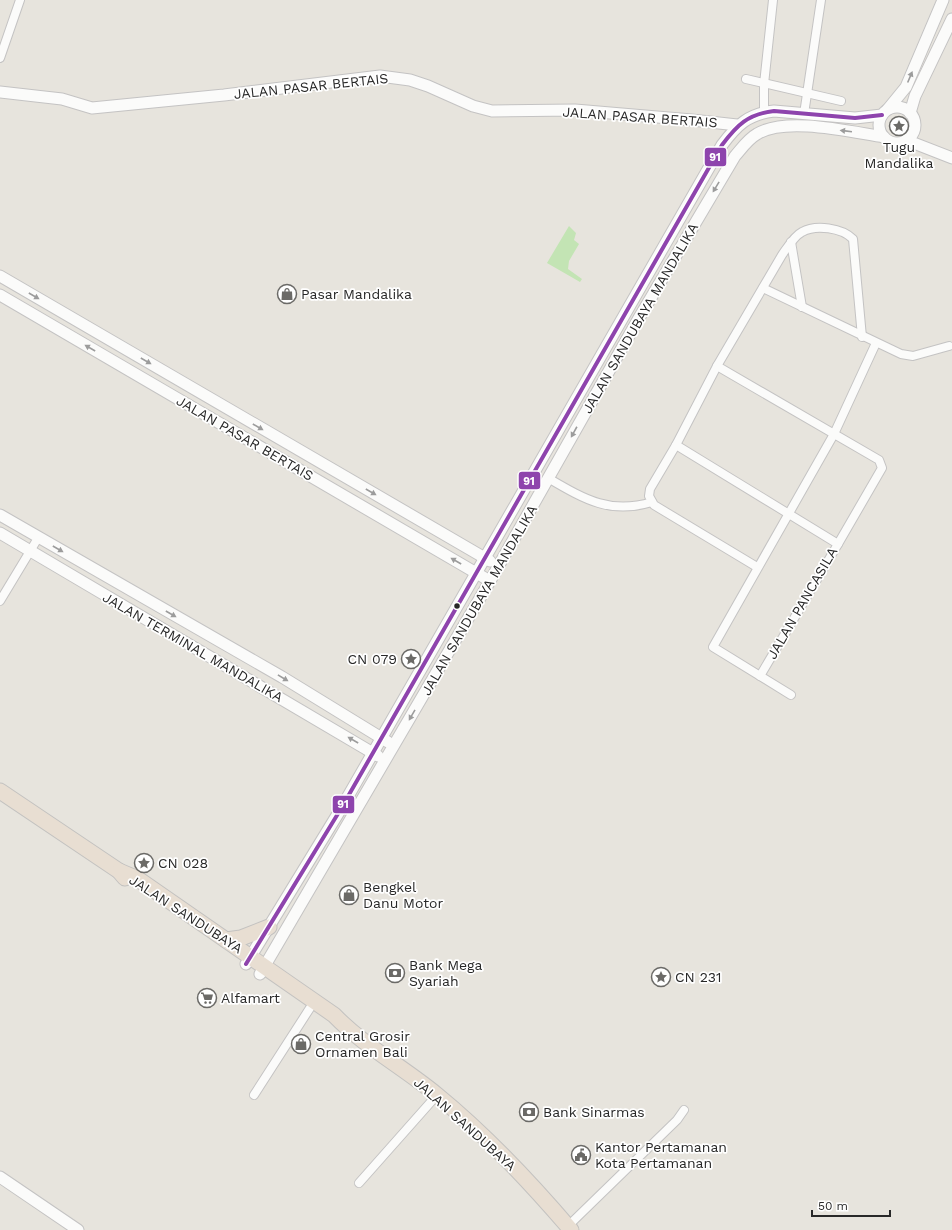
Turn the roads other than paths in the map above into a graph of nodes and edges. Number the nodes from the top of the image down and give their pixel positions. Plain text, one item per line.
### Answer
1 (20, 0) edge
2 (773, 0) edge
3 (821, 0) edge
4 (943, 0) edge
5 (952, 19) edge
6 (0, 58) edge
7 (746, 79) dead end
8 (764, 84) junction
9 (0, 92) edge
10 (806, 94) junction
11 (841, 101) dead end
12 (764, 112) junction
13 (885, 112) junction
14 (910, 113) junction
15 (804, 114) junction
16 (737, 125) junction
17 (884, 137) junction
18 (906, 140) junction
19 (952, 158) edge
20 (690, 201) junction
21 (704, 208) junction
22 (791, 242) junction
23 (0, 276) edge
24 (763, 288) junction
25 (0, 295) edge
26 (802, 307) junction
27 (621, 319) junction
28 (634, 327) junction
29 (862, 336) junction
30 (876, 343) junction
31 (949, 346) dead end
32 (717, 366) junction
33 (834, 434) junction
34 (676, 445) junction
35 (548, 478) junction
36 (652, 502) junction
37 (788, 514) junction
38 (0, 516) edge
39 (0, 534) edge
40 (38, 538) junction
41 (838, 544) junction
42 (30, 551) junction
43 (485, 558) junction
44 (499, 566) junction
45 (757, 567) junction
46 (477, 573) junction
47 (490, 581) junction
48 (0, 601) edge
49 (760, 676) junction
50 (791, 695) dead end
51 (382, 738) junction
52 (394, 746) junction
53 (373, 753) junction
54 (386, 760) junction
55 (0, 790) edge
56 (119, 871) junction
57 (269, 928) junction
58 (226, 940) junction
59 (248, 960) junction
60 (263, 970) junction
61 (310, 1008) junction
62 (348, 1029) junction
63 (437, 1094) junction
64 (254, 1095) dead end
65 (684, 1110) dead end
66 (0, 1177) edge
67 (359, 1184) dead end
68 (570, 1228) edge
69 (78, 1230) edge

1 - 6 street
2 - 8 street
3 - 10 street
13 -> 4 street
5 - 14 street
7 - 8 street
8 - 10 street
8 - 12 street
9 - 16 street, JALAN PASAR BERTAIS
10 - 11 street
10 - 15 street
12 - 15 street
12 - 16 street
13 - 14 street
13 - 15 street
13 - 17 street
14 - 18 street
16 - 20 street
17 - 18 street
17 -> 21 street, JALAN SANDUBAYA MANDALIKA
18 - 19 street
20 - 21 street
20 - 27 street
21 - 28 street, JALAN SANDUBAYA MANDALIKA
22 - 24 street
22 - 26 street
22 - 29 street
23 -> 43 street
24 - 26 street
24 - 32 street
46 -> 25 street, JALAN PASAR BERTAIS
26 - 29 street
27 - 28 street
27 - 43 street
28 -> 35 street, JALAN SANDUBAYA MANDALIKA
29 - 30 street
30 - 31 street
30 - 33 street
32 - 33 street
32 - 34 street
33 - 37 street
33 - 41 street
34 - 36 street
34 - 37 street, JALAN PANCASILA
35 - 36 street
35 - 44 street, JALAN SANDUBAYA MANDALIKA
36 - 45 street
37 - 41 street, JALAN PANCASILA
37 - 45 street
38 - 40 street
39 - 42 street, JALAN TERMINAL MANDALIKA
40 - 42 street
40 -> 51 street
41 - 49 street, JALAN PANCASILA
42 - 48 street
53 -> 42 street, JALAN TERMINAL MANDALIKA
43 - 44 street
43 - 46 street
44 - 47 street, JALAN SANDUBAYA MANDALIKA
45 - 49 street
46 - 47 street, JALAN PASAR BERTAIS
46 - 51 street
47 -> 52 street, JALAN SANDUBAYA MANDALIKA
49 - 50 street
51 - 52 street
51 - 53 street
52 - 54 street, JALAN SANDUBAYA MANDALIKA
53 - 54 street, JALAN TERMINAL MANDALIKA
53 - 57 street
54 - 60 street, JALAN SANDUBAYA MANDALIKA
55 - 56 highway, JALAN SANDUBAYA
56 - 58 highway, JALAN SANDUBAYA
56 - 59 highway, JALAN SANDUBAYA
57 - 58 highway
57 - 59 street
58 - 59 highway, JALAN SANDUBAYA
59 - 60 highway, JALAN SANDUBAYA
60 - 61 highway, JALAN SANDUBAYA
60 - 62 highway, JALAN SANDUBAYA
61 - 62 highway, JALAN SANDUBAYA
61 - 64 street
62 - 63 highway, JALAN SANDUBAYA
63 - 67 street
63 - 68 highway, JALAN SANDUBAYA
65 - 68 street
66 - 69 street

